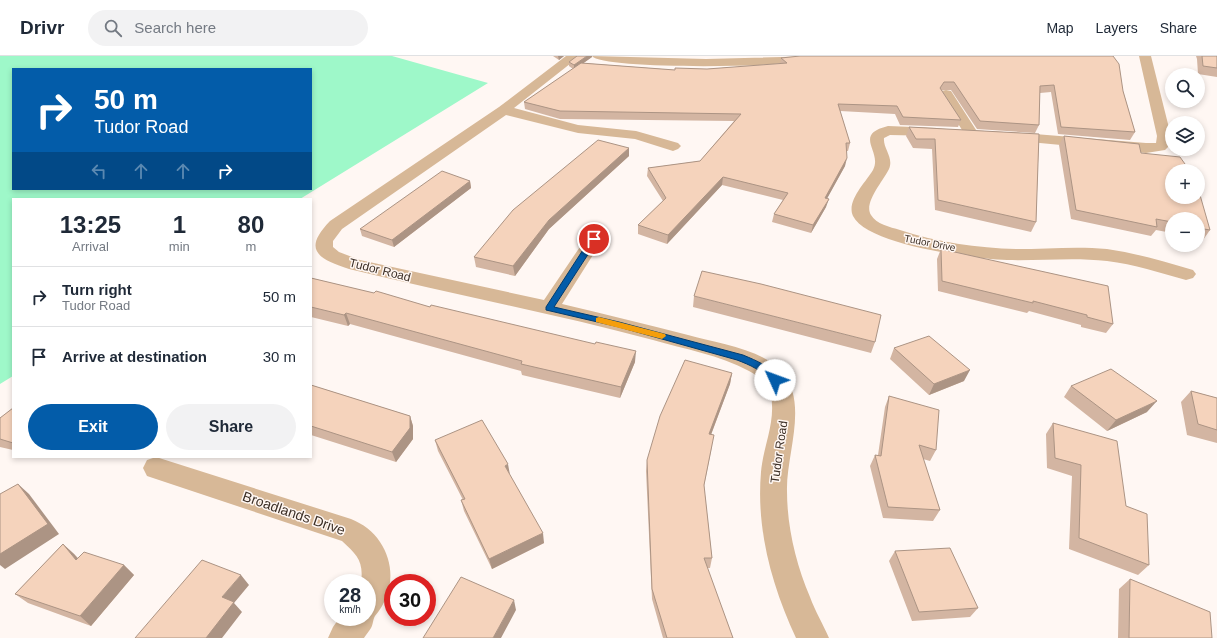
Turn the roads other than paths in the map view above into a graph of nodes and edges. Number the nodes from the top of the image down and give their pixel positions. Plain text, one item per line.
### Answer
1 (574, 56) edge
2 (598, 56) edge
3 (815, 56) edge
4 (1141, 57) edge
5 (946, 94) edge
6 (504, 110) junction
7 (983, 134) junction
8 (673, 146) dead end
9 (594, 239) dead end
10 (1186, 274) dead end
11 (549, 308) junction
12 (156, 468) dead end
13 (376, 574) edge
14 (353, 626) edge
15 (344, 638) edge
16 (813, 638) edge

1 - 6 street, Tudor Road
2 - 3 street
4 - 7 street, Tudor Drive
5 - 7 street
6 - 8 street
6 - 11 street, Tudor Road
7 - 10 street, Tudor Drive
9 - 11 street
11 - 16 street, Tudor Road
12 - 13 street, Broadlands Drive
14 - 15 street

